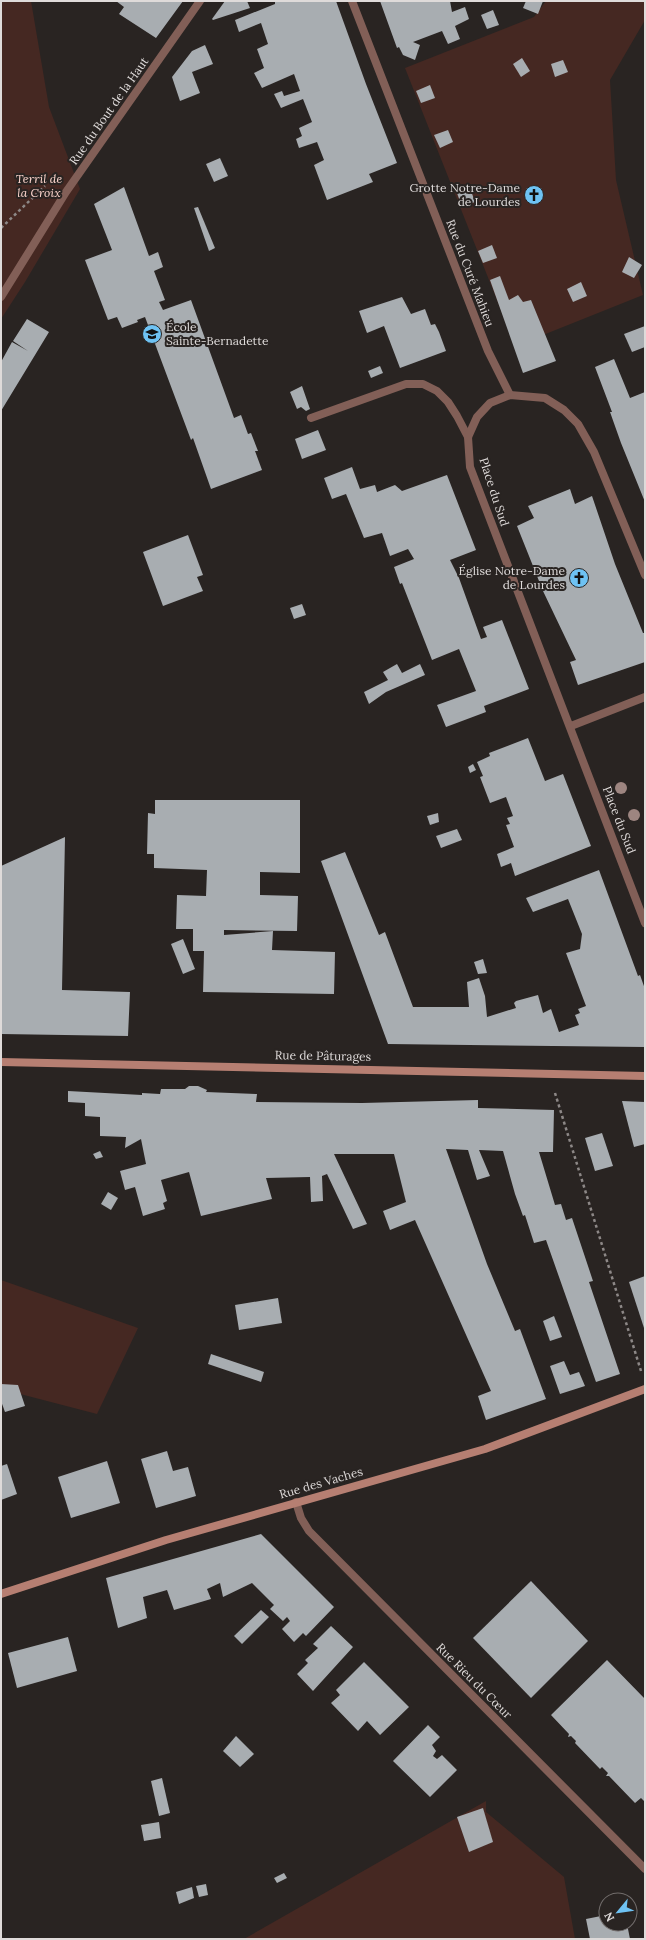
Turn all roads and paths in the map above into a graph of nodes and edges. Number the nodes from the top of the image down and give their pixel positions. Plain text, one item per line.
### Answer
1 (200, 1) edge
2 (352, 1) edge
3 (66, 192) junction
4 (1, 228) edge
5 (1, 297) edge
6 (510, 395) junction
7 (311, 418) dead end
8 (468, 437) junction
9 (645, 575) edge
10 (645, 697) edge
11 (570, 726) junction
12 (645, 923) edge
13 (1, 1062) edge
14 (549, 1073) junction
15 (645, 1076) edge
16 (643, 1377) dead end
17 (645, 1389) edge
18 (296, 1502) junction
19 (1, 1594) edge
20 (645, 1869) edge

1 - 3 street, Rue du Bout de la Haut
2 - 6 street, Rue du Curé Mahieu
3 - 4 path
3 - 5 street, Rue du Bout de la Haut
6 - 8 street, Place du Sud
6 - 9 street, Place du Sud
7 - 8 street
8 - 11 street, Place du Sud
10 - 11 street
11 - 12 street, Place du Sud
13 - 14 street, Rue de Pâturages
14 - 15 street, Rue de Pâturages
14 - 16 path
17 - 18 street, Rue des Vaches
18 - 19 street, Rue des Vaches
18 - 20 street, Rue Rieu du Cœur

